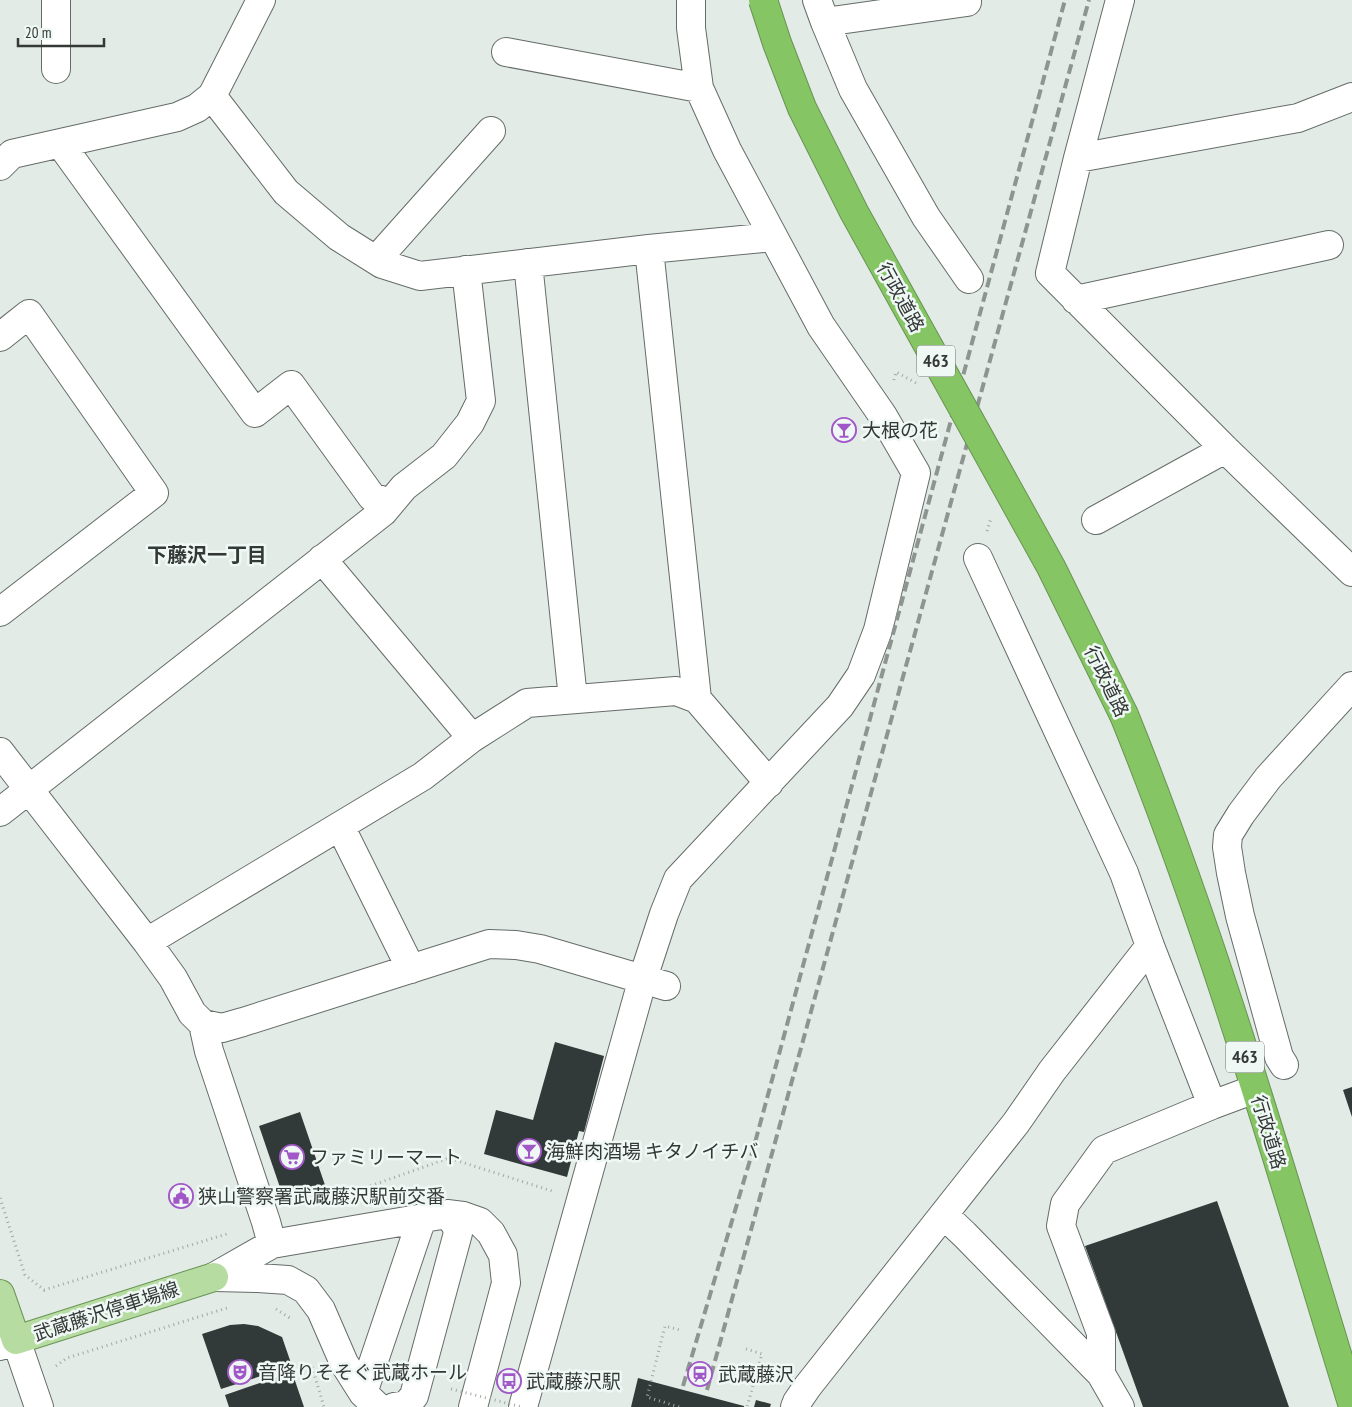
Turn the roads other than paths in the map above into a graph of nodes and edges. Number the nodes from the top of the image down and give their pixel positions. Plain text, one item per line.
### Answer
1 (56, 0) edge
2 (261, 0) edge
3 (691, 0) edge
4 (764, 0) edge
5 (967, 0) edge
6 (1120, 0) edge
7 (821, 11) edge
8 (506, 52) dead end
9 (56, 69) dead end
10 (699, 88) junction
11 (212, 96) junction
12 (1352, 97) edge
13 (491, 131) dead end
14 (60, 143) junction
15 (1078, 158) junction
16 (0, 166) edge
17 (773, 237) junction
18 (1329, 245) dead end
19 (649, 249) junction
20 (376, 260) junction
21 (528, 263) junction
22 (466, 270) junction
23 (969, 279) dead end
24 (1076, 300) junction
25 (0, 337) edge
26 (1225, 449) junction
27 (390, 503) junction
28 (1096, 520) dead end
29 (978, 558) dead end
30 (322, 559) junction
31 (1352, 572) edge
32 (0, 612) edge
33 (1352, 686) edge
34 (573, 699) junction
35 (697, 699) junction
36 (472, 738) junction
37 (0, 752) edge
38 (769, 783) junction
39 (29, 789) junction
40 (0, 812) edge
41 (340, 826) junction
42 (147, 942) junction
43 (1150, 946) junction
44 (411, 969) junction
45 (654, 982) junction
46 (203, 1024) junction
47 (1284, 1065) dead end
48 (1255, 1089) junction
49 (1212, 1105) junction
50 (944, 1215) junction
51 (434, 1216) junction
52 (272, 1244) junction
53 (214, 1277) junction
54 (0, 1294) edge
55 (8, 1343) edge
56 (1101, 1374) junction
57 (1352, 1403) edge
58 (380, 1404) edge
59 (39, 1407) edge
60 (473, 1407) edge
61 (523, 1407) edge
62 (795, 1407) edge
63 (1120, 1407) edge

1 - 9 street
2 - 11 street
3 - 10 street
4 - 48 highway, 行政道路 / 463, bridge
5 - 7 street
6 - 15 street
7 - 23 street
8 - 10 street
10 - 17 street
11 - 14 street
11 - 20 street
12 - 15 street
13 - 20 street
14 - 16 street
14 - 27 street
15 - 24 street
17 - 19 street
17 - 38 street
18 - 24 street
19 - 21 street
19 - 35 street
20 - 22 street
21 - 22 street
21 - 34 street
22 - 27 street
24 - 26 street
25 - 32 street
26 - 28 street
26 - 31 street
27 - 30 street
29 - 43 street
30 - 36 street
30 - 39 street
33 - 47 street
34 - 35 street
34 - 36 street
35 - 38 street
36 - 41 street
37 - 39 street
38 - 45 street
39 - 40 street
39 - 42 street
41 - 42 street
41 - 44 street
42 - 46 street
43 - 49 street
43 - 50 street
44 - 45 street
44 - 46 street
45 - 61 street
46 - 52 street
48 - 49 street
48 - 57 highway, 行政道路 / 463
49 - 56 street
50 - 56 street
50 - 62 street
51 - 52 street
51 - 58 street
51 - 58 street
51 - 60 street
52 - 53 street
53 - 55 main road, 武蔵藤沢停車場線
53 - 58 street
54 - 55 main road, 武蔵藤沢停車場線
55 - 59 street
56 - 63 street

